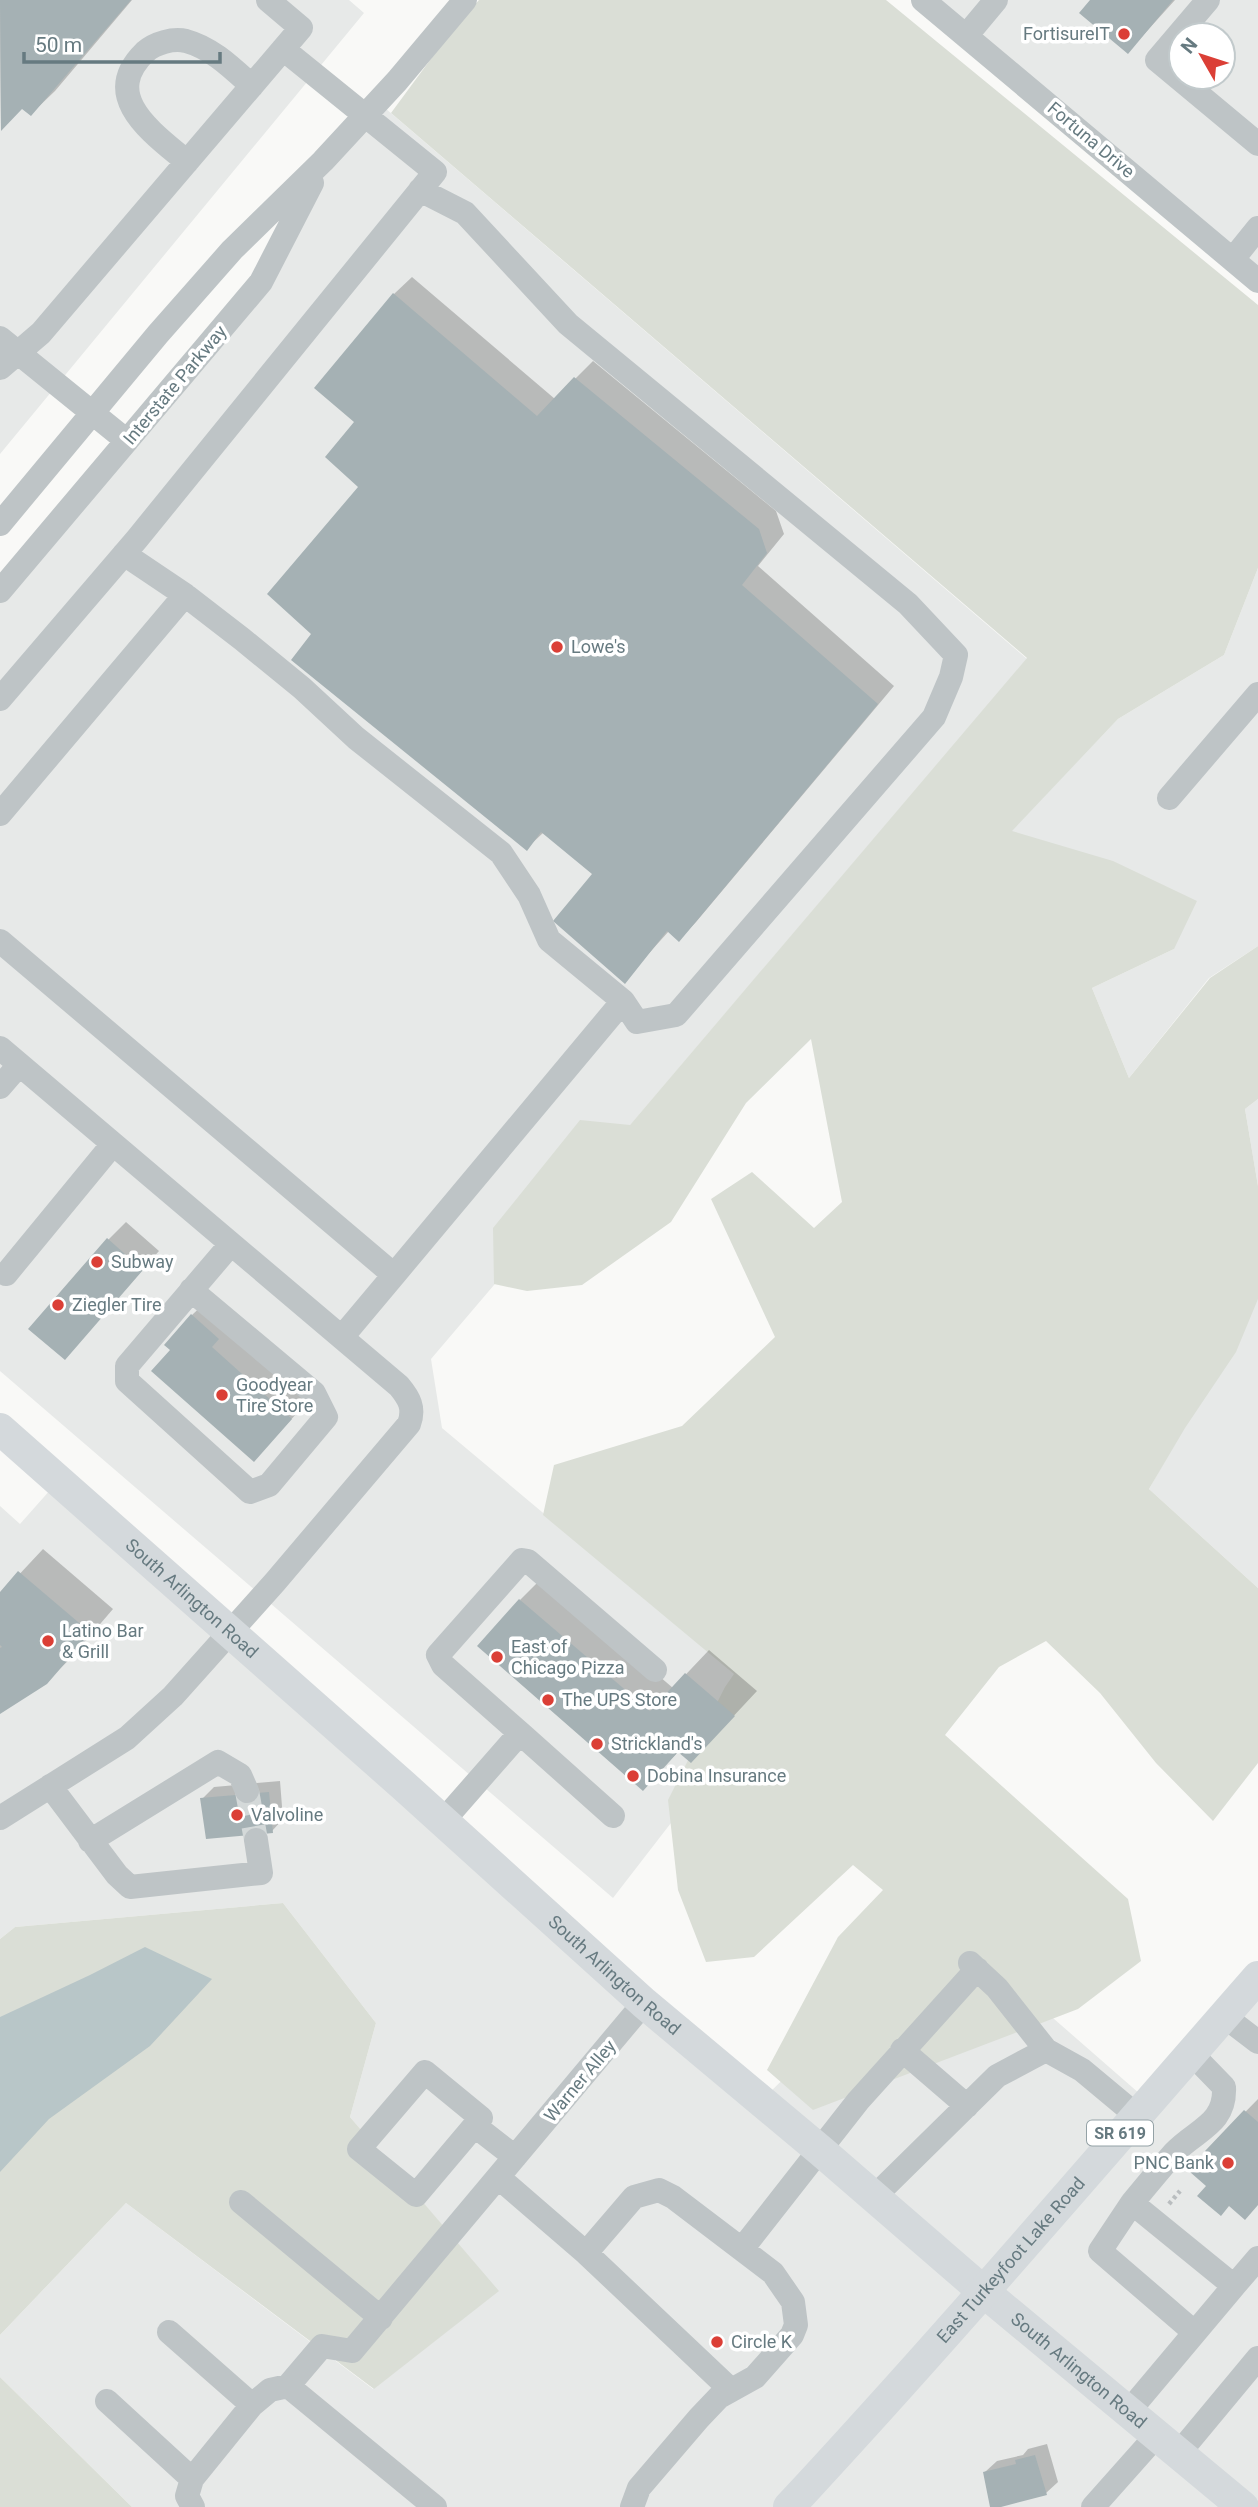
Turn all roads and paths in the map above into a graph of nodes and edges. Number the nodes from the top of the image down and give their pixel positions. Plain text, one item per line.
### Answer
1 (268, 0) edge
2 (466, 0) edge
3 (923, 0) edge
4 (996, 0) edge
5 (1208, 0) edge
6 (966, 36) junction
7 (283, 49) junction
8 (252, 86) junction
9 (365, 115) junction
10 (1258, 144) edge
11 (323, 161) junction
12 (187, 162) junction
13 (420, 190) junction
14 (1258, 228) edge
15 (1233, 260) junction
16 (1258, 281) edge
17 (6, 353) edge
18 (92, 414) junction
19 (127, 440) junction
20 (0, 524) edge
21 (124, 554) junction
22 (0, 591) edge
23 (185, 595) junction
24 (1258, 694) edge
25 (0, 699) edge
26 (1169, 798) dead end
27 (0, 814) edge
28 (0, 941) edge
29 (623, 1001) junction
30 (0, 1048) edge
31 (19, 1065) junction
32 (0, 1087) edge
33 (113, 1144) junction
34 (231, 1244) junction
35 (6, 1274) dead end
36 (394, 1275) junction
37 (191, 1290) junction
38 (342, 1337) junction
39 (0, 1429) edge
40 (231, 1632) junction
41 (655, 1670) dead end
42 (520, 1733) junction
43 (50, 1786) junction
44 (247, 1791) tunnel mouth
45 (613, 1816) dead end
46 (0, 1818) edge
47 (443, 1821) junction
48 (256, 1840) tunnel mouth
49 (90, 1841) junction
50 (1257, 1980) edge
51 (644, 2003) junction
52 (1224, 2016) junction
53 (1258, 2042) edge
54 (902, 2050) junction
55 (1046, 2050) junction
56 (1191, 2053) junction
57 (967, 2106) junction
58 (1136, 2115) junction
59 (475, 2126) junction
60 (821, 2151) junction
61 (515, 2157) junction
62 (498, 2177) junction
63 (874, 2197) junction
64 (241, 2202) dead end
65 (1132, 2203) junction
66 (742, 2249) junction
67 (586, 2253) junction
68 (1258, 2258) edge
69 (1234, 2286) junction
70 (984, 2292) junction
71 (381, 2318) junction
72 (169, 2332) dead end
73 (1194, 2332) junction
74 (1258, 2358) edge
75 (288, 2386) junction
76 (731, 2390) junction
77 (107, 2401) dead end
78 (252, 2405) junction
79 (1129, 2411) junction
80 (1168, 2444) junction
81 (192, 2479) junction
82 (1101, 2504) edge
83 (193, 2507) edge
84 (435, 2507) edge
85 (632, 2507) edge
86 (789, 2507) edge
87 (1243, 2507) edge

1 - 7 street
2 - 9 street, Interstate Parkway
3 - 6 street, Fortuna Drive
4 - 6 street
5 - 10 street
6 - 15 street, Fortuna Drive
7 - 8 street
7 - 9 street
8 - 12 street
8 - 12 street
9 - 11 street, Interstate Parkway
9 - 13 street
11 - 18 street, Interstate Parkway
11 - 19 street, Interstate Parkway
12 - 17 street
13 - 21 street
13 - 29 street
14 - 15 street
15 - 16 street, Fortuna Drive
17 - 18 street
18 - 19 street
18 - 20 street, Interstate Parkway
19 - 22 street, Interstate Parkway
21 - 23 street
21 - 25 street
23 - 27 street
23 - 29 street
24 - 26 street
28 - 36 street
29 - 36 street
30 - 31 street
31 - 32 street
31 - 33 street
33 - 34 street
33 - 35 street
34 - 37 street
34 - 38 street
36 - 38 street
37 - 37 street
38 - 40 street
39 - 40 main road, South Arlington Road
40 - 43 street
40 - 47 main road, South Arlington Road
41 - 42 street
42 - 45 street
42 - 47 street
43 - 46 street
43 - 49 street
44 - 49 street
47 - 51 main road, South Arlington Road
48 - 49 street
50 - 52 main road, East Turkeyfoot Lake Road / SR 619
51 - 60 main road, South Arlington Road
51 - 61 street, Warner Alley
52 - 53 street
52 - 56 main road, East Turkeyfoot Lake Road / SR 619
54 - 55 street
54 - 57 street
54 - 60 street
55 - 57 street
55 - 58 street
56 - 58 main road, East Turkeyfoot Lake Road / SR 619
56 - 65 street
57 - 63 street
58 - 70 main road, East Turkeyfoot Lake Road / SR 619
59 - 59 street
59 - 61 street
60 - 63 main road, South Arlington Road
60 - 66 street
61 - 62 street, Warner Alley
62 - 67 street
62 - 71 street, Warner Alley
63 - 70 main road, South Arlington Road
64 - 71 street
65 - 69 street
65 - 73 street
66 - 67 street
66 - 76 street
67 - 76 street
68 - 69 street
69 - 73 street
70 - 79 main road, South Arlington Road
70 - 86 main road, East Turkeyfoot Lake Road / SR 619
71 - 75 street, Warner Alley
72 - 78 street
73 - 79 street
74 - 80 street
75 - 78 street
75 - 84 street
76 - 85 street
77 - 81 street
78 - 81 street
79 - 80 main road, South Arlington Road
80 - 82 street
80 - 87 main road, South Arlington Road
81 - 83 street

